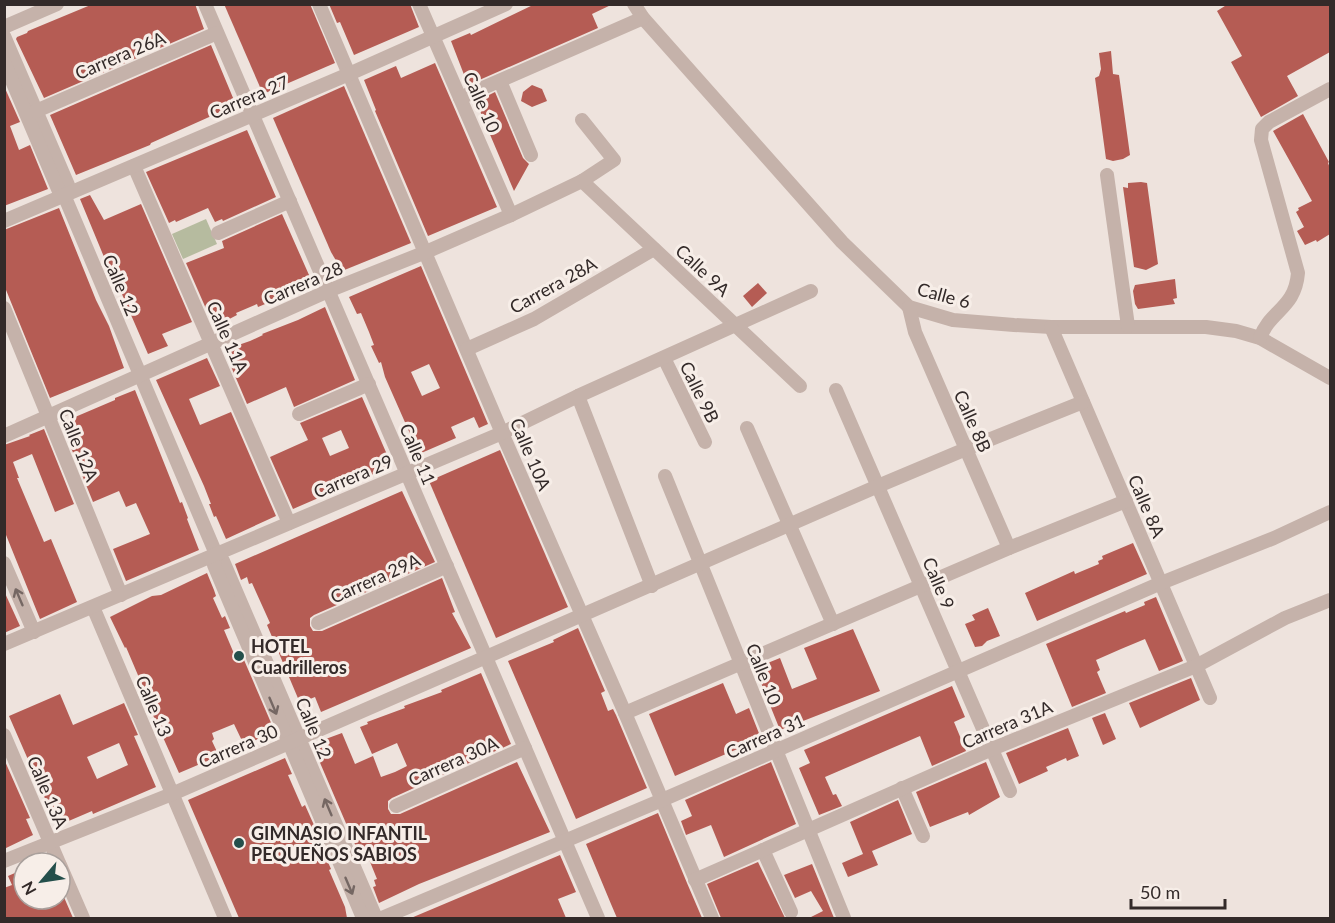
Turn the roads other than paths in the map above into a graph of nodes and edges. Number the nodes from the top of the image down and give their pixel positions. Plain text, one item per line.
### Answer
1 (205, 4) edge
2 (319, 4) edge
3 (419, 4) edge
4 (506, 4) edge
5 (634, 4) edge
6 (48, 6) edge
7 (643, 18) junction
8 (4, 27) edge
9 (217, 33) junction
10 (4, 36) edge
11 (433, 37) junction
12 (4, 62) edge
13 (349, 74) junction
14 (500, 81) junction
15 (1330, 89) edge
16 (460, 98) junction
17 (36, 111) junction
18 (253, 115) junction
19 (582, 120) dead end
20 (531, 154) dead end
21 (134, 166) junction
22 (1107, 175) dead end
23 (582, 181) junction
24 (64, 195) junction
25 (290, 201) junction
26 (511, 215) junction
27 (4, 221) edge
28 (218, 233) dead end
29 (654, 249) junction
30 (426, 252) junction
31 (328, 291) junction
32 (812, 291) dead end
33 (909, 307) junction
34 (4, 308) edge
35 (736, 326) junction
36 (1128, 326) junction
37 (1051, 327) junction
38 (1260, 338) junction
39 (211, 344) junction
40 (467, 349) junction
41 (664, 358) junction
42 (140, 376) junction
43 (1330, 378) edge
44 (369, 384) junction
45 (800, 386) dead end
46 (836, 390) dead end
47 (578, 396) junction
48 (1083, 402) junction
49 (299, 414) dead end
50 (48, 417) junction
51 (747, 428) dead end
52 (502, 433) junction
53 (4, 436) edge
54 (705, 442) dead end
55 (966, 448) junction
56 (407, 473) junction
57 (665, 476) dead end
58 (878, 486) junction
59 (1126, 501) junction
60 (1330, 512) edge
61 (289, 523) junction
62 (789, 525) junction
63 (1009, 548) junction
64 (216, 554) junction
65 (4, 563) edge
66 (701, 564) junction
67 (447, 566) junction
68 (1161, 583) junction
69 (652, 586) junction
70 (921, 587) junction
71 (121, 595) junction
72 (1330, 600) edge
73 (93, 607) junction
74 (582, 616) junction
75 (318, 623) dead end
76 (833, 624) junction
77 (33, 632) junction
78 (4, 644) edge
79 (486, 657) junction
80 (741, 663) junction
81 (1196, 666) junction
82 (958, 670) junction
83 (1210, 698) dead end
84 (626, 712) junction
85 (4, 735) edge
86 (294, 741) junction
87 (525, 748) junction
88 (992, 749) junction
89 (776, 750) junction
90 (902, 789) junction
91 (1010, 791) dead end
92 (172, 794) junction
93 (662, 800) junction
94 (396, 806) dead end
95 (808, 830) junction
96 (923, 837) dead end
97 (565, 841) junction
98 (50, 842) junction
99 (764, 849) junction
100 (54, 851) edge
101 (4, 861) edge
102 (695, 880) junction
103 (72, 892) edge
104 (791, 912) dead end
105 (83, 918) edge
106 (225, 918) edge
107 (363, 918) edge
108 (376, 918) edge
109 (382, 918) edge
110 (598, 918) edge
111 (711, 918) edge
112 (844, 918) edge

1 - 9 street, Calle 11
2 - 13 street, Calle 10A
3 - 11 street, Calle 10
4 - 11 street, Carrera 27
5 - 7 street, Calle 6
6 - 8 street
7 - 14 street
7 - 33 street, Calle 6
9 - 17 street, Carrera 26A
9 - 18 street, Calle 11
10 - 17 street, Calle 12
11 - 13 street, Carrera 27
11 - 16 street, Calle 10
12 - 24 street, Calle 12
13 - 18 street, Carrera 27
13 - 30 street, Calle 10A
14 - 16 street
14 - 20 street
15 - 38 street
16 - 26 street, Calle 10
17 - 24 street, Calle 12
18 - 21 street, Carrera 27
18 - 25 street, Calle 11
19 - 23 street, Carrera 28
21 - 24 street, Carrera 27
21 - 39 street, Calle 11A
22 - 36 street
23 - 26 street, Carrera 28
23 - 29 street, Calle 9A
24 - 27 street, Carrera 27
24 - 42 street, Calle 12
25 - 28 street
25 - 31 street, Calle 11
26 - 30 street, Carrera 28
29 - 35 street, Calle 9A
29 - 40 street, Carrera 28A
30 - 31 street, Carrera 28
30 - 40 street, Calle 10A
31 - 39 street, Carrera 28
31 - 44 street, Calle 11
32 - 35 street, Carrera 29
33 - 37 street, Calle 6
33 - 55 street, Calle 8B
34 - 50 street, Calle 12A
35 - 41 street, Carrera 29
35 - 45 street, Calle 9A
36 - 37 street, Calle 6
36 - 38 street, Calle 6
37 - 48 street, Calle 8A
38 - 43 street, Calle 6
39 - 42 street, Carrera 28
39 - 61 street, Calle 11A
40 - 52 street, Calle 10A
41 - 47 street, Carrera 29
41 - 54 street, Calle 9B
42 - 50 street, Carrera 28
42 - 64 street, Calle 12
44 - 49 street
44 - 56 street, Calle 11
46 - 58 street, Calle 9
47 - 52 street, Carrera 29
47 - 69 street
48 - 55 street, Carrera 30
48 - 59 street, Calle 8A
50 - 53 street, Carrera 28
50 - 71 street, Calle 12A
51 - 62 street
52 - 56 street, Carrera 29
52 - 74 street, Calle 10A
55 - 58 street, Carrera 30
55 - 63 street, Calle 8B
56 - 61 street, Carrera 29
56 - 67 street, Calle 11
57 - 66 street, Calle 10
58 - 62 street, Carrera 30
58 - 70 street, Calle 9
59 - 63 street
59 - 68 street, Calle 8A
60 - 68 street, Carrera 31
61 - 64 street, Carrera 29
62 - 66 street, Carrera 30
62 - 76 street
63 - 70 street
64 - 71 street, Carrera 29
64 - 86 street, Calle 12
77 -> 65 street
66 - 69 street, Carrera 30
66 - 80 street, Calle 10
67 - 75 street, Carrera 29A
67 - 79 street, Calle 11
68 - 81 street, Calle 8A
68 - 82 street, Carrera 31
69 - 74 street, Carrera 30
70 - 76 street
70 - 82 street, Calle 9
71 - 73 street, Carrera 29
72 - 81 street, Carrera 31A
73 - 77 street, Carrera 29
73 - 92 street, Calle 13
74 - 79 street, Carrera 30
74 - 84 street, Calle 10A
76 - 80 street
77 - 78 street, Carrera 29
79 - 86 street, Carrera 30
79 - 87 street, Calle 11
80 - 84 street
80 - 89 street, Calle 10
81 - 83 street, Calle 8A
81 - 88 street, Carrera 31A
82 - 88 street, Calle 9
82 - 89 street, Carrera 31
84 - 93 street, Calle 10A
85 - 98 street, Calle 13A
86 - 92 street, Carrera 30
86 -> 107 street, Calle 12
108 -> 86 street, Calle 12
87 - 94 street, Carrera 30A
87 - 97 street, Calle 11
88 - 90 street, Carrera 31A
88 - 91 street, Calle 9
89 - 93 street, Carrera 31
89 - 95 street, Calle 10
90 - 95 street, Carrera 31A
90 - 96 street
92 - 98 street, Carrera 30
92 - 106 street, Calle 13
93 - 97 street, Carrera 31
93 - 102 street, Calle 10A
95 - 99 street, Carrera 31A
95 - 112 street, Calle 10
97 - 109 street, Carrera 31
97 - 110 street, Calle 11
98 - 100 street, Calle 13A
98 - 101 street, Carrera 30
99 - 102 street, Carrera 31A
99 - 104 street
102 - 111 street, Calle 10A
103 - 105 street, Calle 13A

